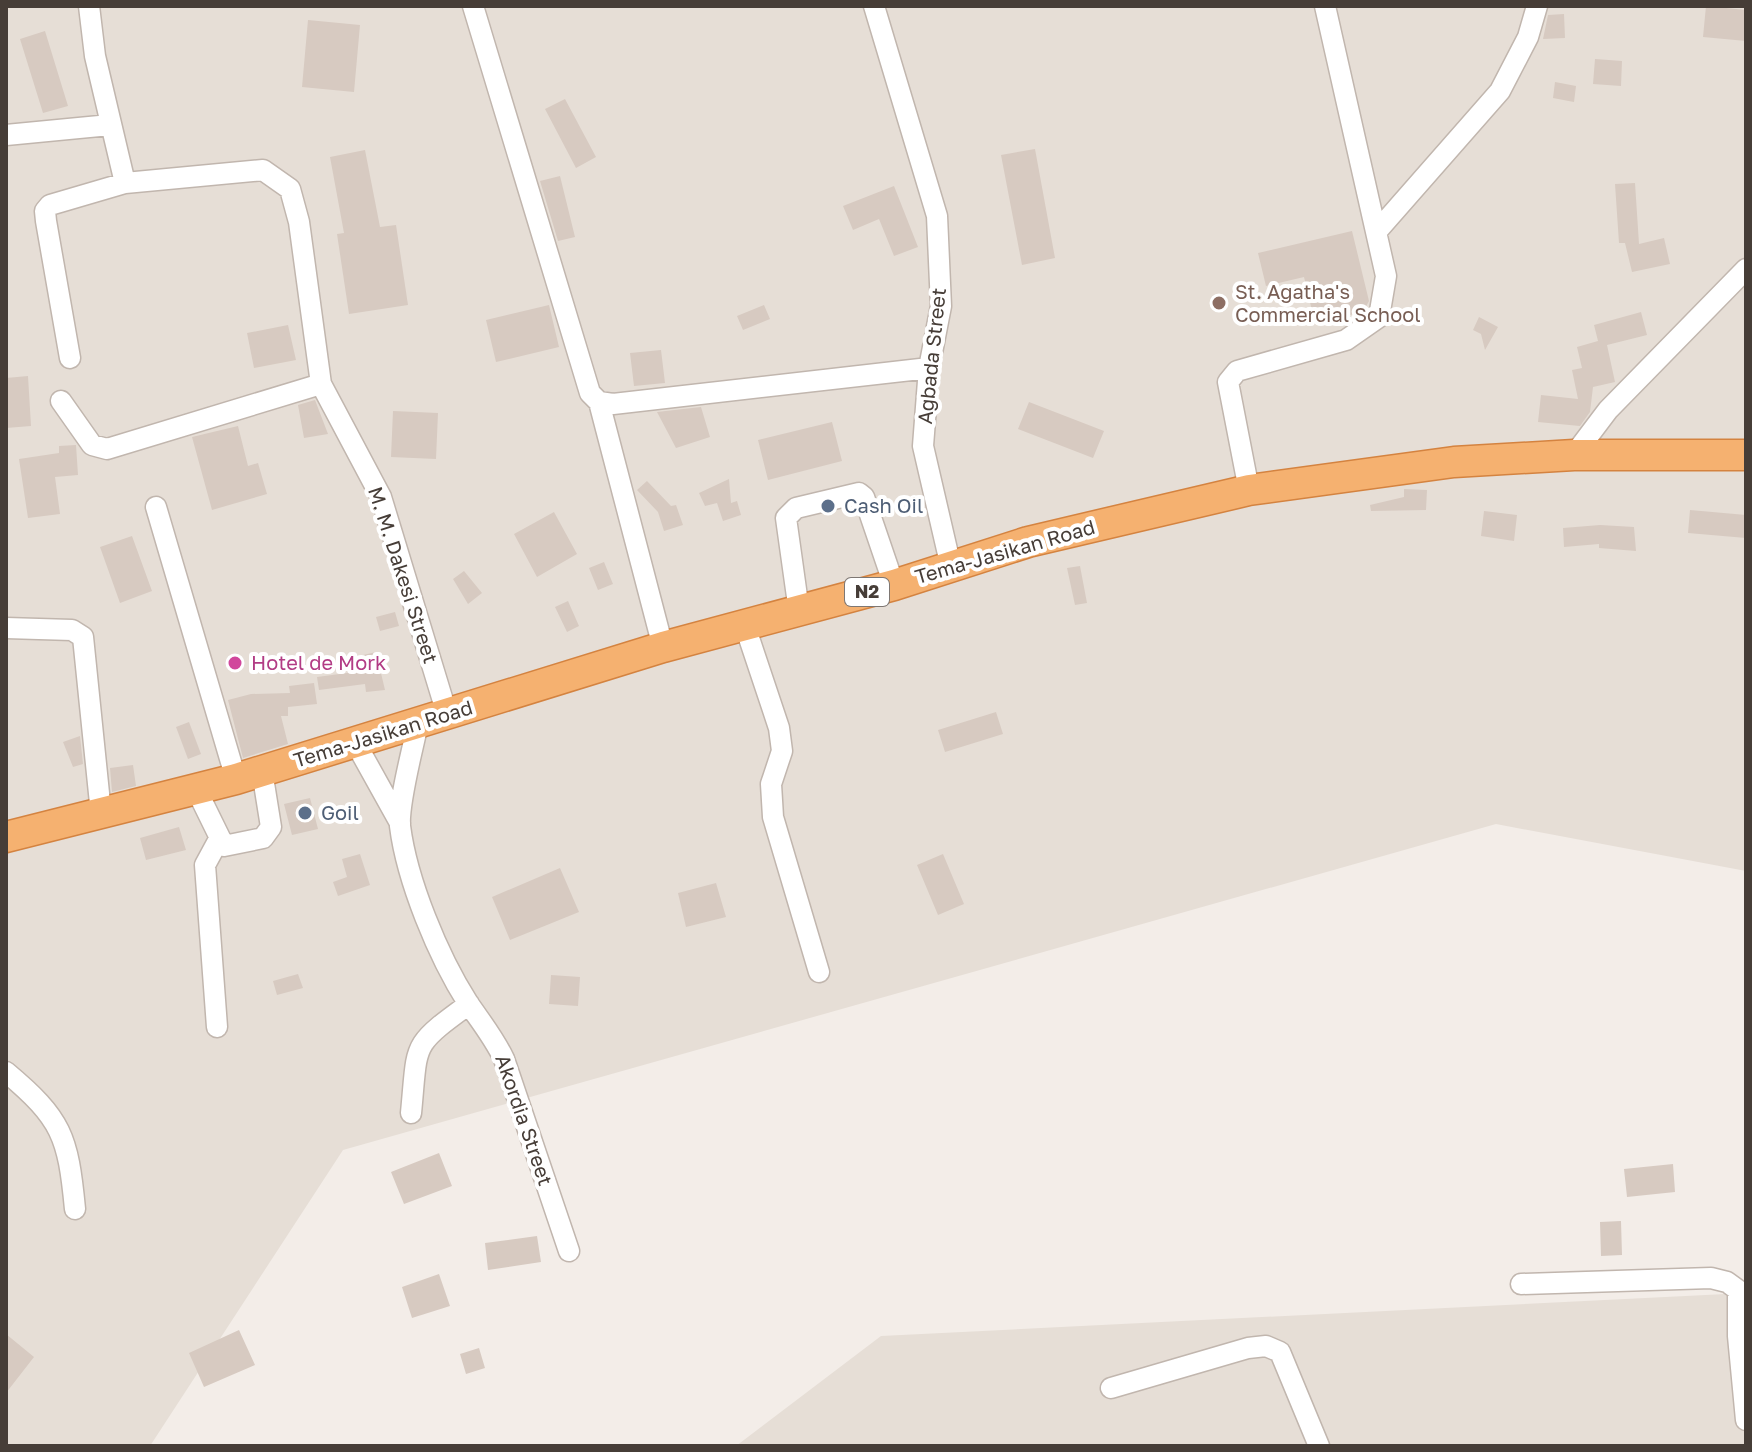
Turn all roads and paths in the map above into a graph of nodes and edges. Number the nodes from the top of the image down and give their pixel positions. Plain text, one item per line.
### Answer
1 (89, 6) edge
2 (473, 6) edge
3 (874, 6) edge
4 (1325, 6) edge
5 (1537, 6) edge
6 (110, 125) junction
7 (6, 135) edge
8 (125, 183) junction
9 (1378, 230) junction
10 (1746, 269) edge
11 (70, 358) dead end
12 (929, 368) junction
13 (321, 384) junction
14 (61, 401) dead end
15 (599, 402) junction
16 (1574, 455) junction
17 (1746, 455) edge
18 (1249, 490) junction
19 (156, 507) dead end
20 (951, 567) junction
21 (894, 585) junction
22 (799, 611) junction
23 (745, 626) junction
24 (6, 628) edge
25 (663, 647) junction
26 (447, 714) junction
27 (418, 723) junction
28 (355, 742) junction
29 (249, 775) junction
30 (196, 789) junction
31 (101, 813) junction
32 (400, 823) junction
33 (6, 837) edge
34 (218, 841) junction
35 (819, 972) dead end
36 (469, 1004) junction
37 (217, 1027) dead end
38 (6, 1072) edge
39 (411, 1113) dead end
40 (75, 1209) dead end
41 (569, 1251) dead end
42 (1521, 1284) dead end
43 (1111, 1388) dead end
44 (1746, 1420) edge
45 (1319, 1446) edge

1 - 6 street
2 - 15 street
3 - 12 street, Agbada Street
4 - 9 street
5 - 9 street
6 - 7 street
6 - 8 street
8 - 11 street, M. M. Dakesi Street
8 - 13 street, M. M. Dakesi Street
9 - 18 street
10 - 16 street
12 - 15 street
12 - 20 street, Agbada Street
13 - 14 street
13 - 26 street, M. M. Dakesi Street
15 - 25 street
16 - 17 highway, Tema-Jasikan Road / N2
16 - 18 highway, Tema-Jasikan Road / N2
18 - 20 highway, Tema-Jasikan Road / N2
19 - 29 street
20 - 21 highway, Tema-Jasikan Road / N2
21 - 22 highway, Tema-Jasikan Road / N2
21 - 22 street
22 - 23 highway, Tema-Jasikan Road / N2
23 - 25 highway, Tema-Jasikan Road / N2
23 - 35 street
24 - 31 street
25 - 26 highway, Tema-Jasikan Road / N2
26 - 27 highway, Tema-Jasikan Road / N2
27 - 28 highway, Tema-Jasikan Road / N2
27 - 32 street, Akordia Street
28 - 29 highway, Tema-Jasikan Road / N2
28 - 32 street
29 - 30 highway, Tema-Jasikan Road / N2
29 - 34 street
30 - 31 highway, Tema-Jasikan Road / N2
30 - 34 street
31 - 33 highway, Tema-Jasikan Road / N2
32 - 36 street, Akordia Street
34 - 37 street
36 - 39 street
36 - 41 street, Akordia Street
38 - 40 street
42 - 44 street
43 - 45 street

